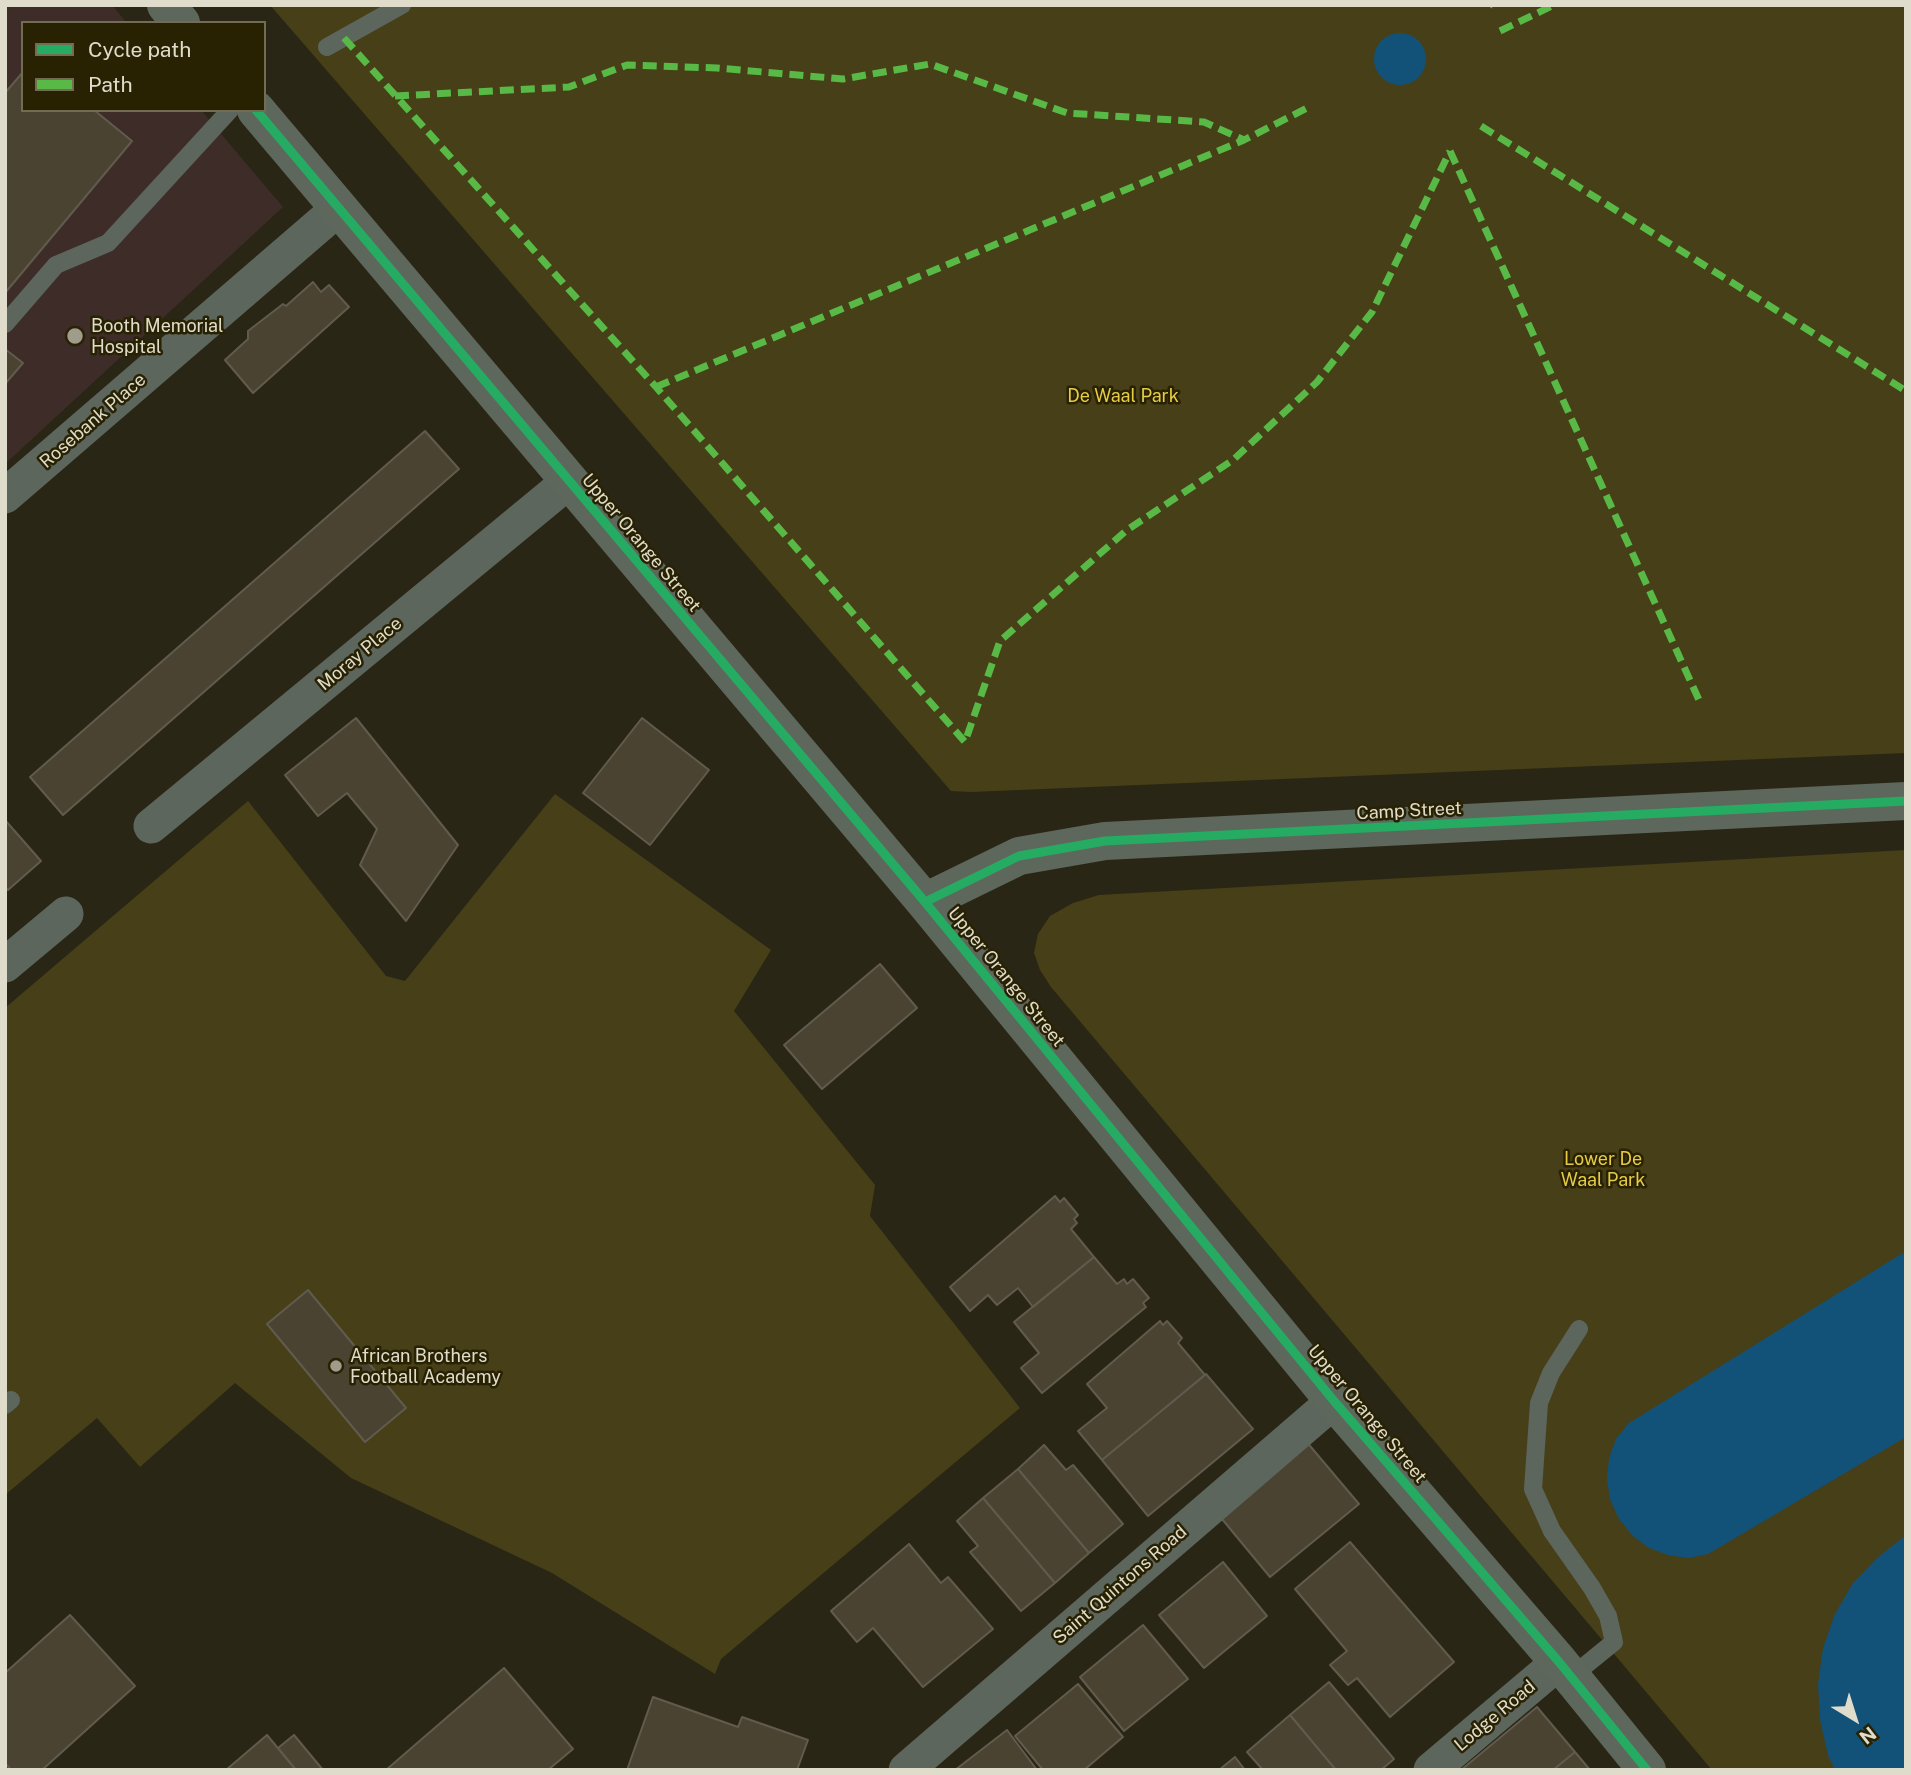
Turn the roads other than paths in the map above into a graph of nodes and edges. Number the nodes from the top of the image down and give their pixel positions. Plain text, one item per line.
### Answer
1 (166, 5) edge
2 (401, 5) edge
3 (179, 21) edge
4 (327, 47) dead end
5 (228, 112) edge
6 (258, 112) edge
7 (339, 208) junction
8 (5, 324) edge
9 (568, 482) junction
10 (5, 496) edge
11 (1906, 801) edge
12 (151, 826) dead end
13 (925, 902) junction
14 (66, 914) dead end
15 (5, 965) edge
16 (1579, 1329) dead end
17 (1334, 1401) junction
18 (1565, 1670) junction
19 (905, 1770) edge
20 (1431, 1770) edge
21 (1647, 1770) edge

1 - 3 street
2 - 4 lane
5 - 8 lane
6 - 7 street, Upper Orange Street
7 - 9 street, Upper Orange Street
7 - 10 street, Rosebank Place
9 - 12 street, Moray Place
9 - 13 street, Upper Orange Street
11 - 13 street, Camp Street
13 - 17 street, Upper Orange Street
14 - 15 street
16 - 18 lane
17 - 18 street, Upper Orange Street
17 - 19 street, Saint Quintons Road
18 - 20 street, Lodge Road
18 - 21 street, Upper Orange Street

